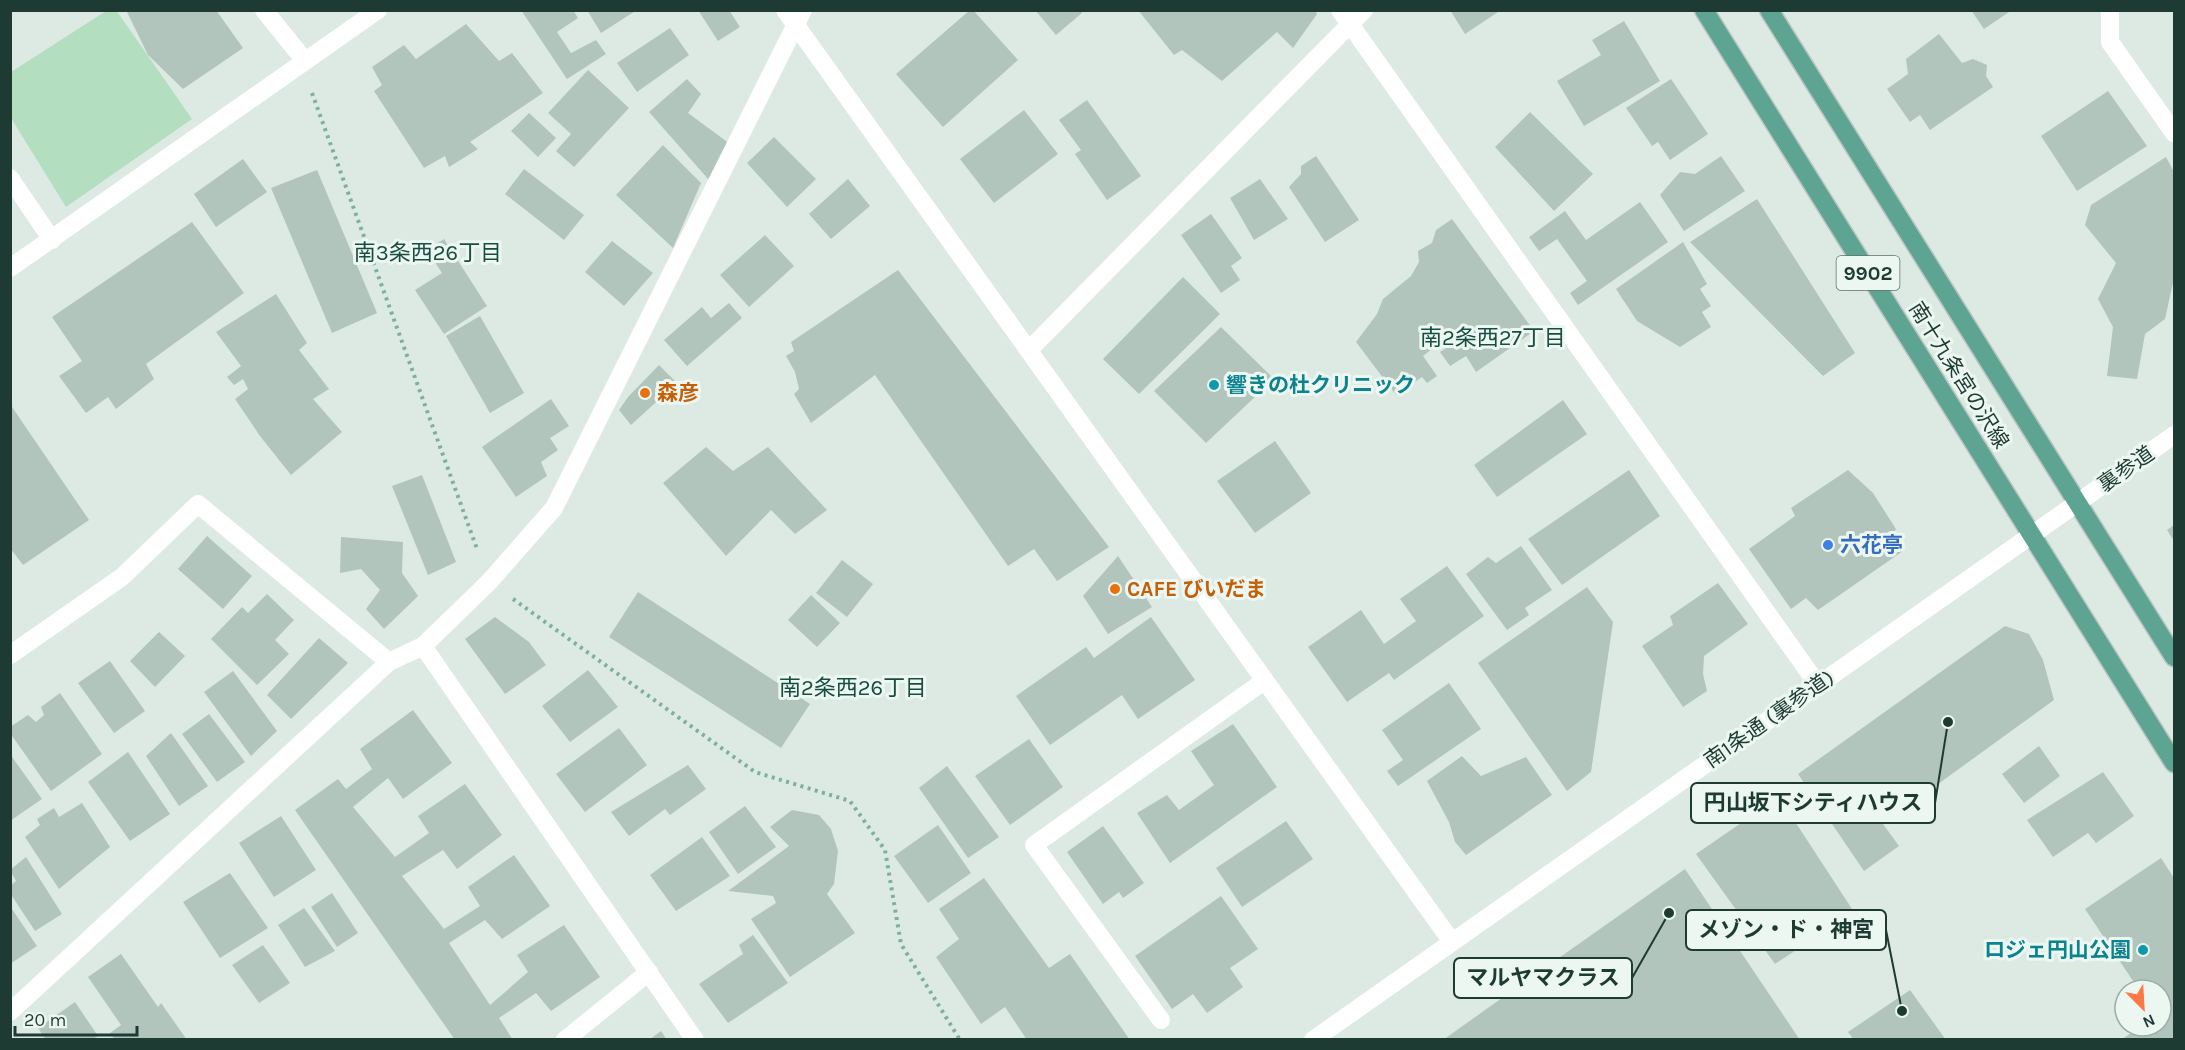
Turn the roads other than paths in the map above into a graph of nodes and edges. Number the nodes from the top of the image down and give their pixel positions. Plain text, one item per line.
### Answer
1 (264, 10) edge
2 (378, 10) edge
3 (1364, 10) edge
4 (1704, 10) edge
5 (1769, 10) edge
6 (2110, 10) edge
7 (795, 15) edge
8 (1345, 17) edge
9 (305, 61) junction
10 (2175, 133) edge
11 (10, 178) edge
12 (52, 240) junction
13 (10, 268) edge
14 (1029, 350) junction
15 (2175, 435) edge
16 (2078, 502) junction
17 (2032, 535) junction
18 (423, 646) junction
19 (10, 655) edge
20 (2175, 657) edge
21 (389, 662) junction
22 (1264, 681) junction
23 (1818, 685) junction
24 (2175, 763) edge
25 (1452, 942) junction
26 (649, 972) junction
27 (10, 1012) edge
28 (1161, 1020) dead end
29 (565, 1040) edge
30 (695, 1040) edge
31 (1313, 1040) edge

1 - 9 street
2 - 9 street
3 - 8 street
4 - 17 main road, 南十九条宮の沢線 / 9902
5 - 16 main road, 南十九条宮の沢線 / 9902
6 - 10 street
7 - 14 street
7 - 18 street
8 - 14 street
8 - 23 street
9 - 12 street
11 - 12 street
12 - 13 street
14 - 22 street
15 - 16 street, 裏参道
16 - 17 street, 南1条通 (裏参道)
16 - 20 main road, 南十九条宮の沢線 / 9902
17 - 23 street, 南1条通 (裏参道)
17 - 24 main road, 南十九条宮の沢線 / 9902
18 - 21 street
18 - 26 street
19 - 21 street
21 - 27 street
22 - 25 street
22 - 28 street
23 - 25 street, 南1条通 (裏参道)
25 - 31 street, 南1条通 (裏参道)
26 - 29 street
26 - 30 street

